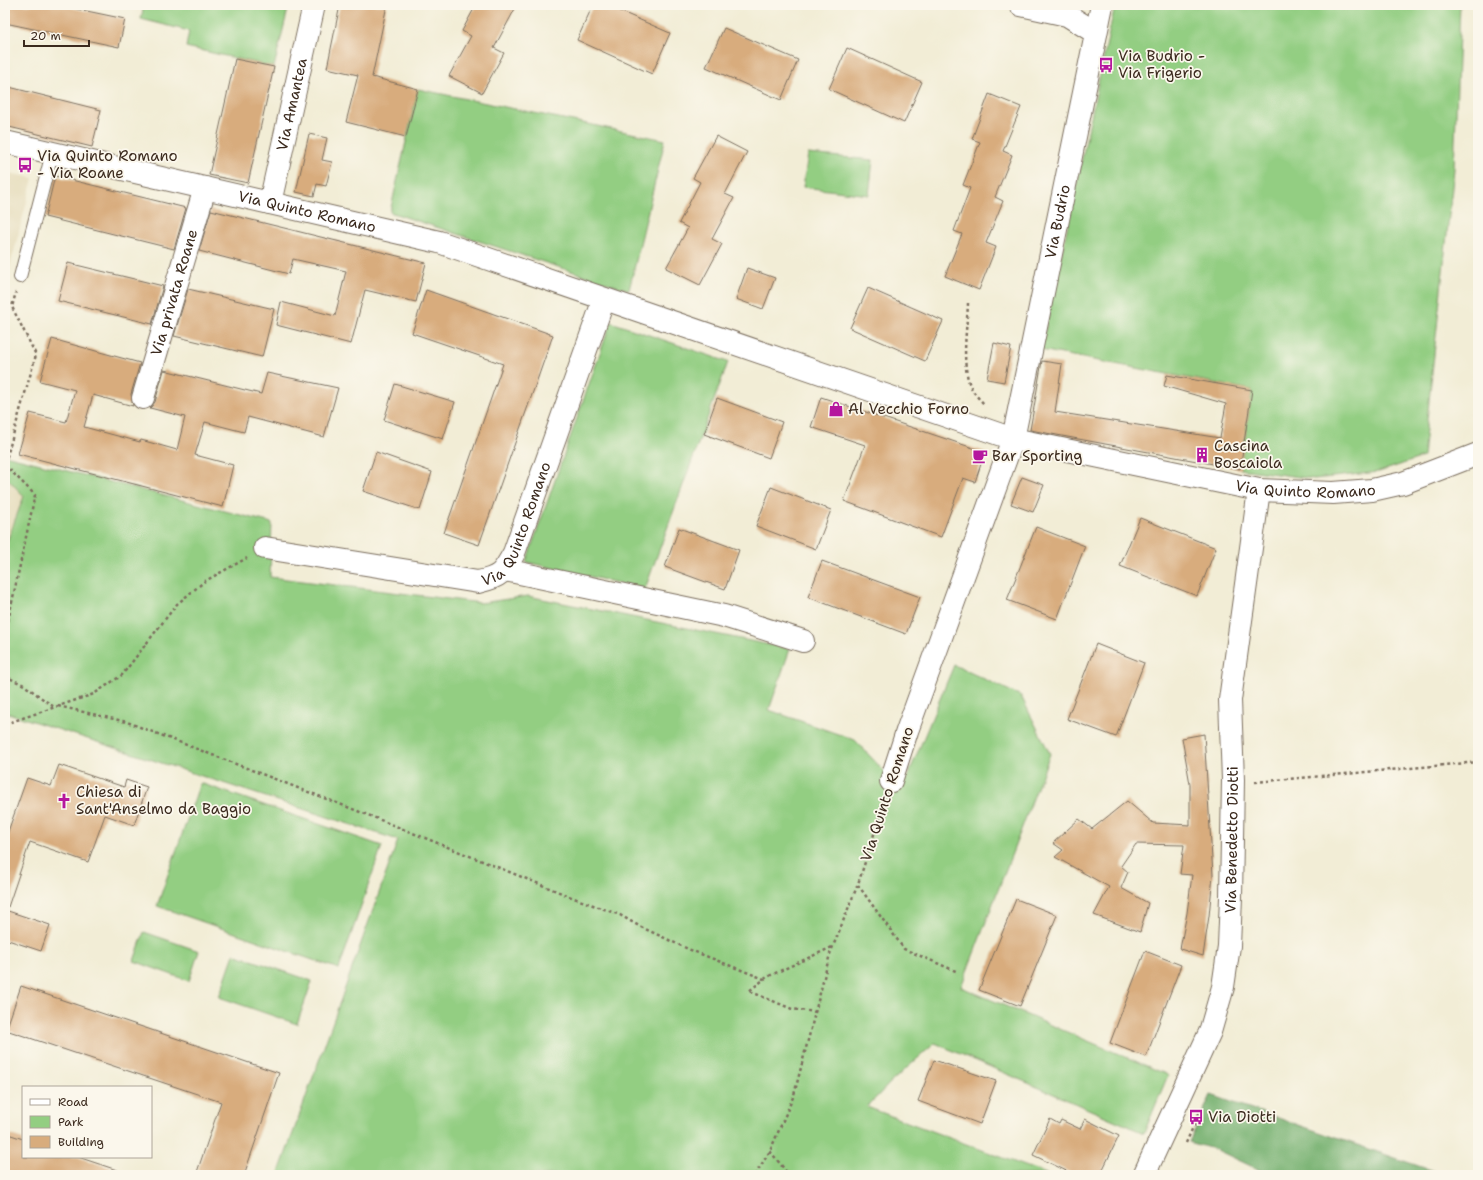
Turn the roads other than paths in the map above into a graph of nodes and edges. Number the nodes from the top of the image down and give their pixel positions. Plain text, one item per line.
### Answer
1 (314, 5) edge
2 (1021, 5) edge
3 (1102, 5) edge
4 (1096, 33) junction
5 (5, 142) edge
6 (52, 153) junction
7 (205, 188) junction
8 (270, 203) junction
9 (20, 277) road end
10 (604, 300) junction
11 (143, 398) dead end
12 (1013, 439) junction
13 (1478, 454) edge
14 (1259, 490) junction
15 (265, 548) road end
16 (505, 570) junction
17 (803, 642) dead end
18 (891, 781) road end
19 (1144, 1175) edge

1 - 8 street, Via Amantea
2 - 4 street
3 - 4 street, Via Budrio
4 - 12 street, Via Budrio
5 - 6 street, Via Quinto Romano
6 - 7 street, Via Quinto Romano
6 - 9 lane
7 - 8 street, Via Quinto Romano
7 - 11 street, Via privata Roane
8 - 10 street, Via Quinto Romano
10 - 12 street, Via Quinto Romano
10 - 16 street, Via Quinto Romano
12 - 14 street, Via Quinto Romano
12 - 18 street, Via Quinto Romano
13 - 14 street, Via Quinto Romano
14 - 19 street, Via Benedetto Diotti
15 - 16 street, Via Quinto Romano
16 - 17 street

